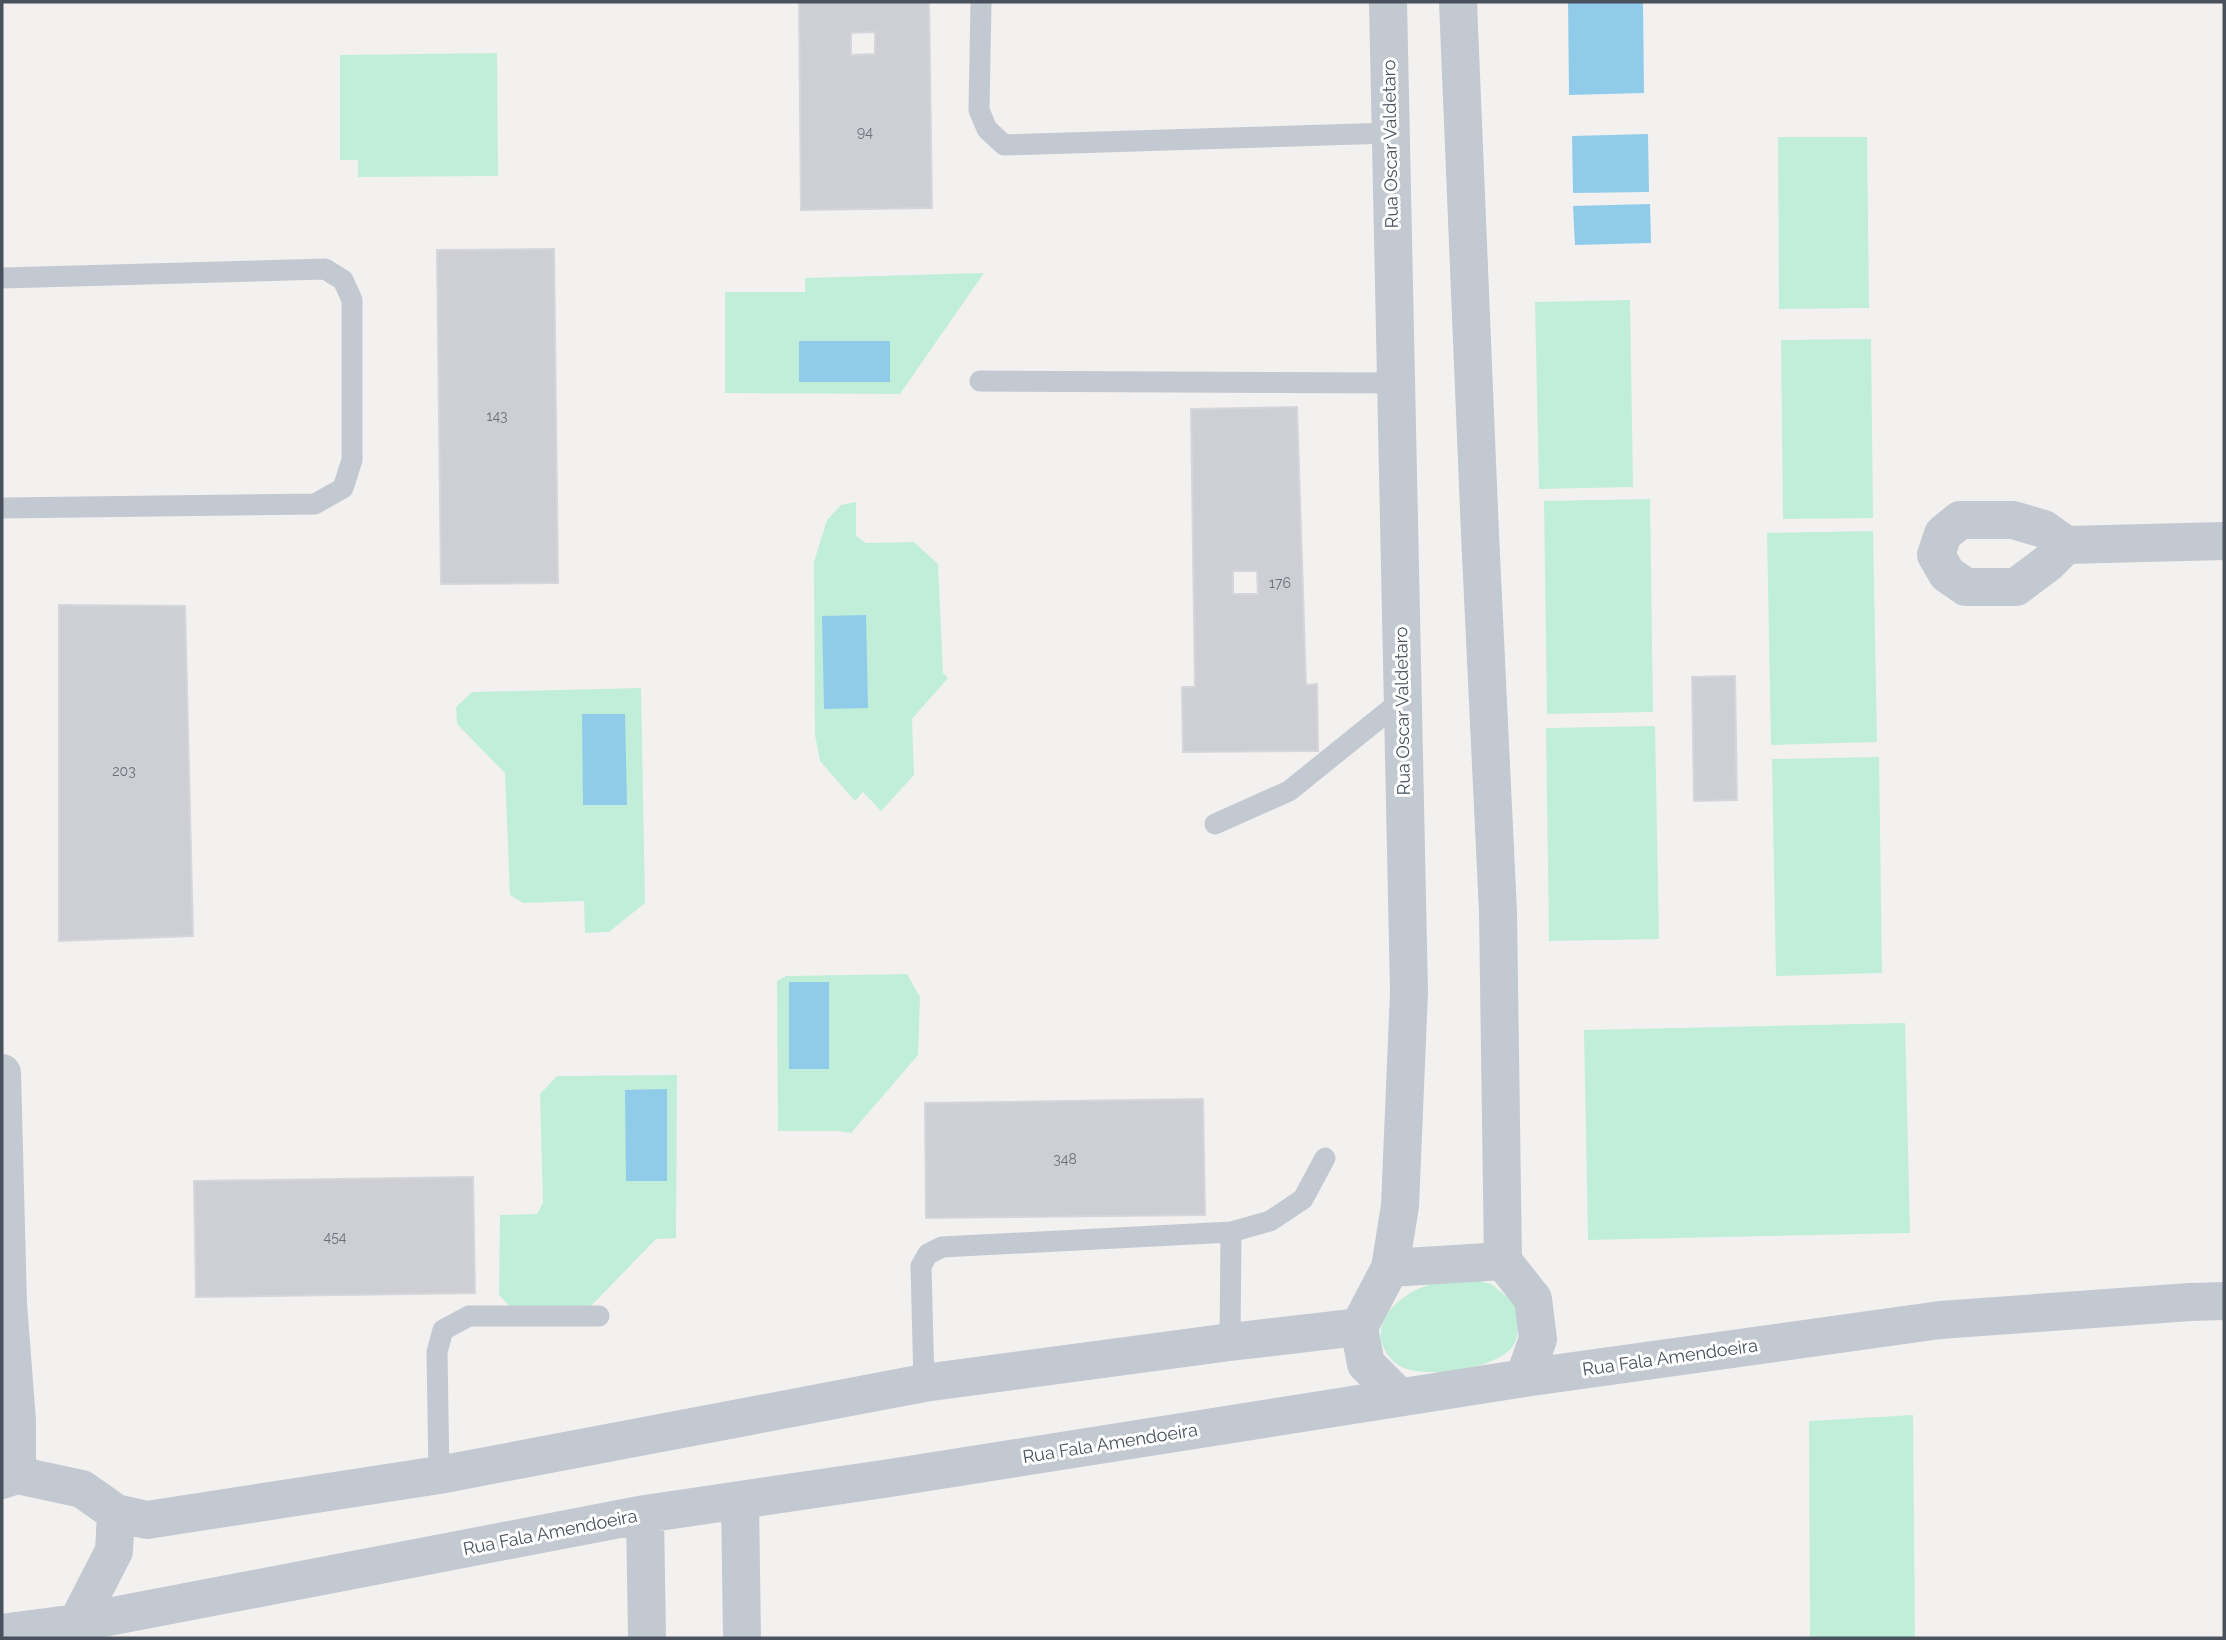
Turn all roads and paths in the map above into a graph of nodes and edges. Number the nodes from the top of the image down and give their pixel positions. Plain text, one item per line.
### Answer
1 (981, 2) edge
2 (1388, 2) edge
3 (1458, 2) edge
4 (1390, 133) junction
5 (2, 278) edge
6 (980, 381) dead end
7 (1396, 383) junction
8 (2, 508) edge
9 (2224, 541) edge
10 (2066, 545) dead end
11 (1402, 700) junction
12 (1215, 824) dead end
13 (2, 1073) edge
14 (1325, 1158) dead end
15 (1231, 1232) junction
16 (1503, 1261) junction
17 (1390, 1268) junction
18 (2224, 1301) edge
19 (599, 1316) dead end
20 (1359, 1327) junction
21 (1230, 1342) junction
22 (1524, 1378) junction
23 (924, 1383) junction
24 (1399, 1397) junction
25 (439, 1475) junction
26 (10, 1478) edge
27 (740, 1500) junction
28 (116, 1513) junction
29 (645, 1514) junction
30 (77, 1623) junction
31 (2, 1633) edge
32 (647, 1638) edge
33 (742, 1638) edge

1 - 4 lane
2 - 4 street, Rua Oscar Valdetaro
3 - 16 street
4 - 7 street, Rua Oscar Valdetaro
5 - 8 lane
6 - 7 lane
7 - 11 street, Rua Oscar Valdetaro
9 - 10 street
11 - 12 lane
11 - 17 street, Rua Oscar Valdetaro
13 - 26 street
14 - 15 lane
15 - 21 lane
15 - 23 lane
16 - 17 street
16 - 22 street
17 - 20 street, Rua Oscar Valdetaro
18 - 22 street, Rua Fala Amendoeira
19 - 25 lane
20 - 21 street
20 - 24 street
21 - 23 street
22 - 24 street, Rua Fala Amendoeira
23 - 25 street
24 - 27 street, Rua Fala Amendoeira
25 - 28 street
26 - 28 street
27 - 29 street, Rua Fala Amendoeira
27 - 33 street
28 - 30 street
29 - 30 street, Rua Fala Amendoeira
29 - 32 street
30 - 31 street, Rua Fala Amendoeira

